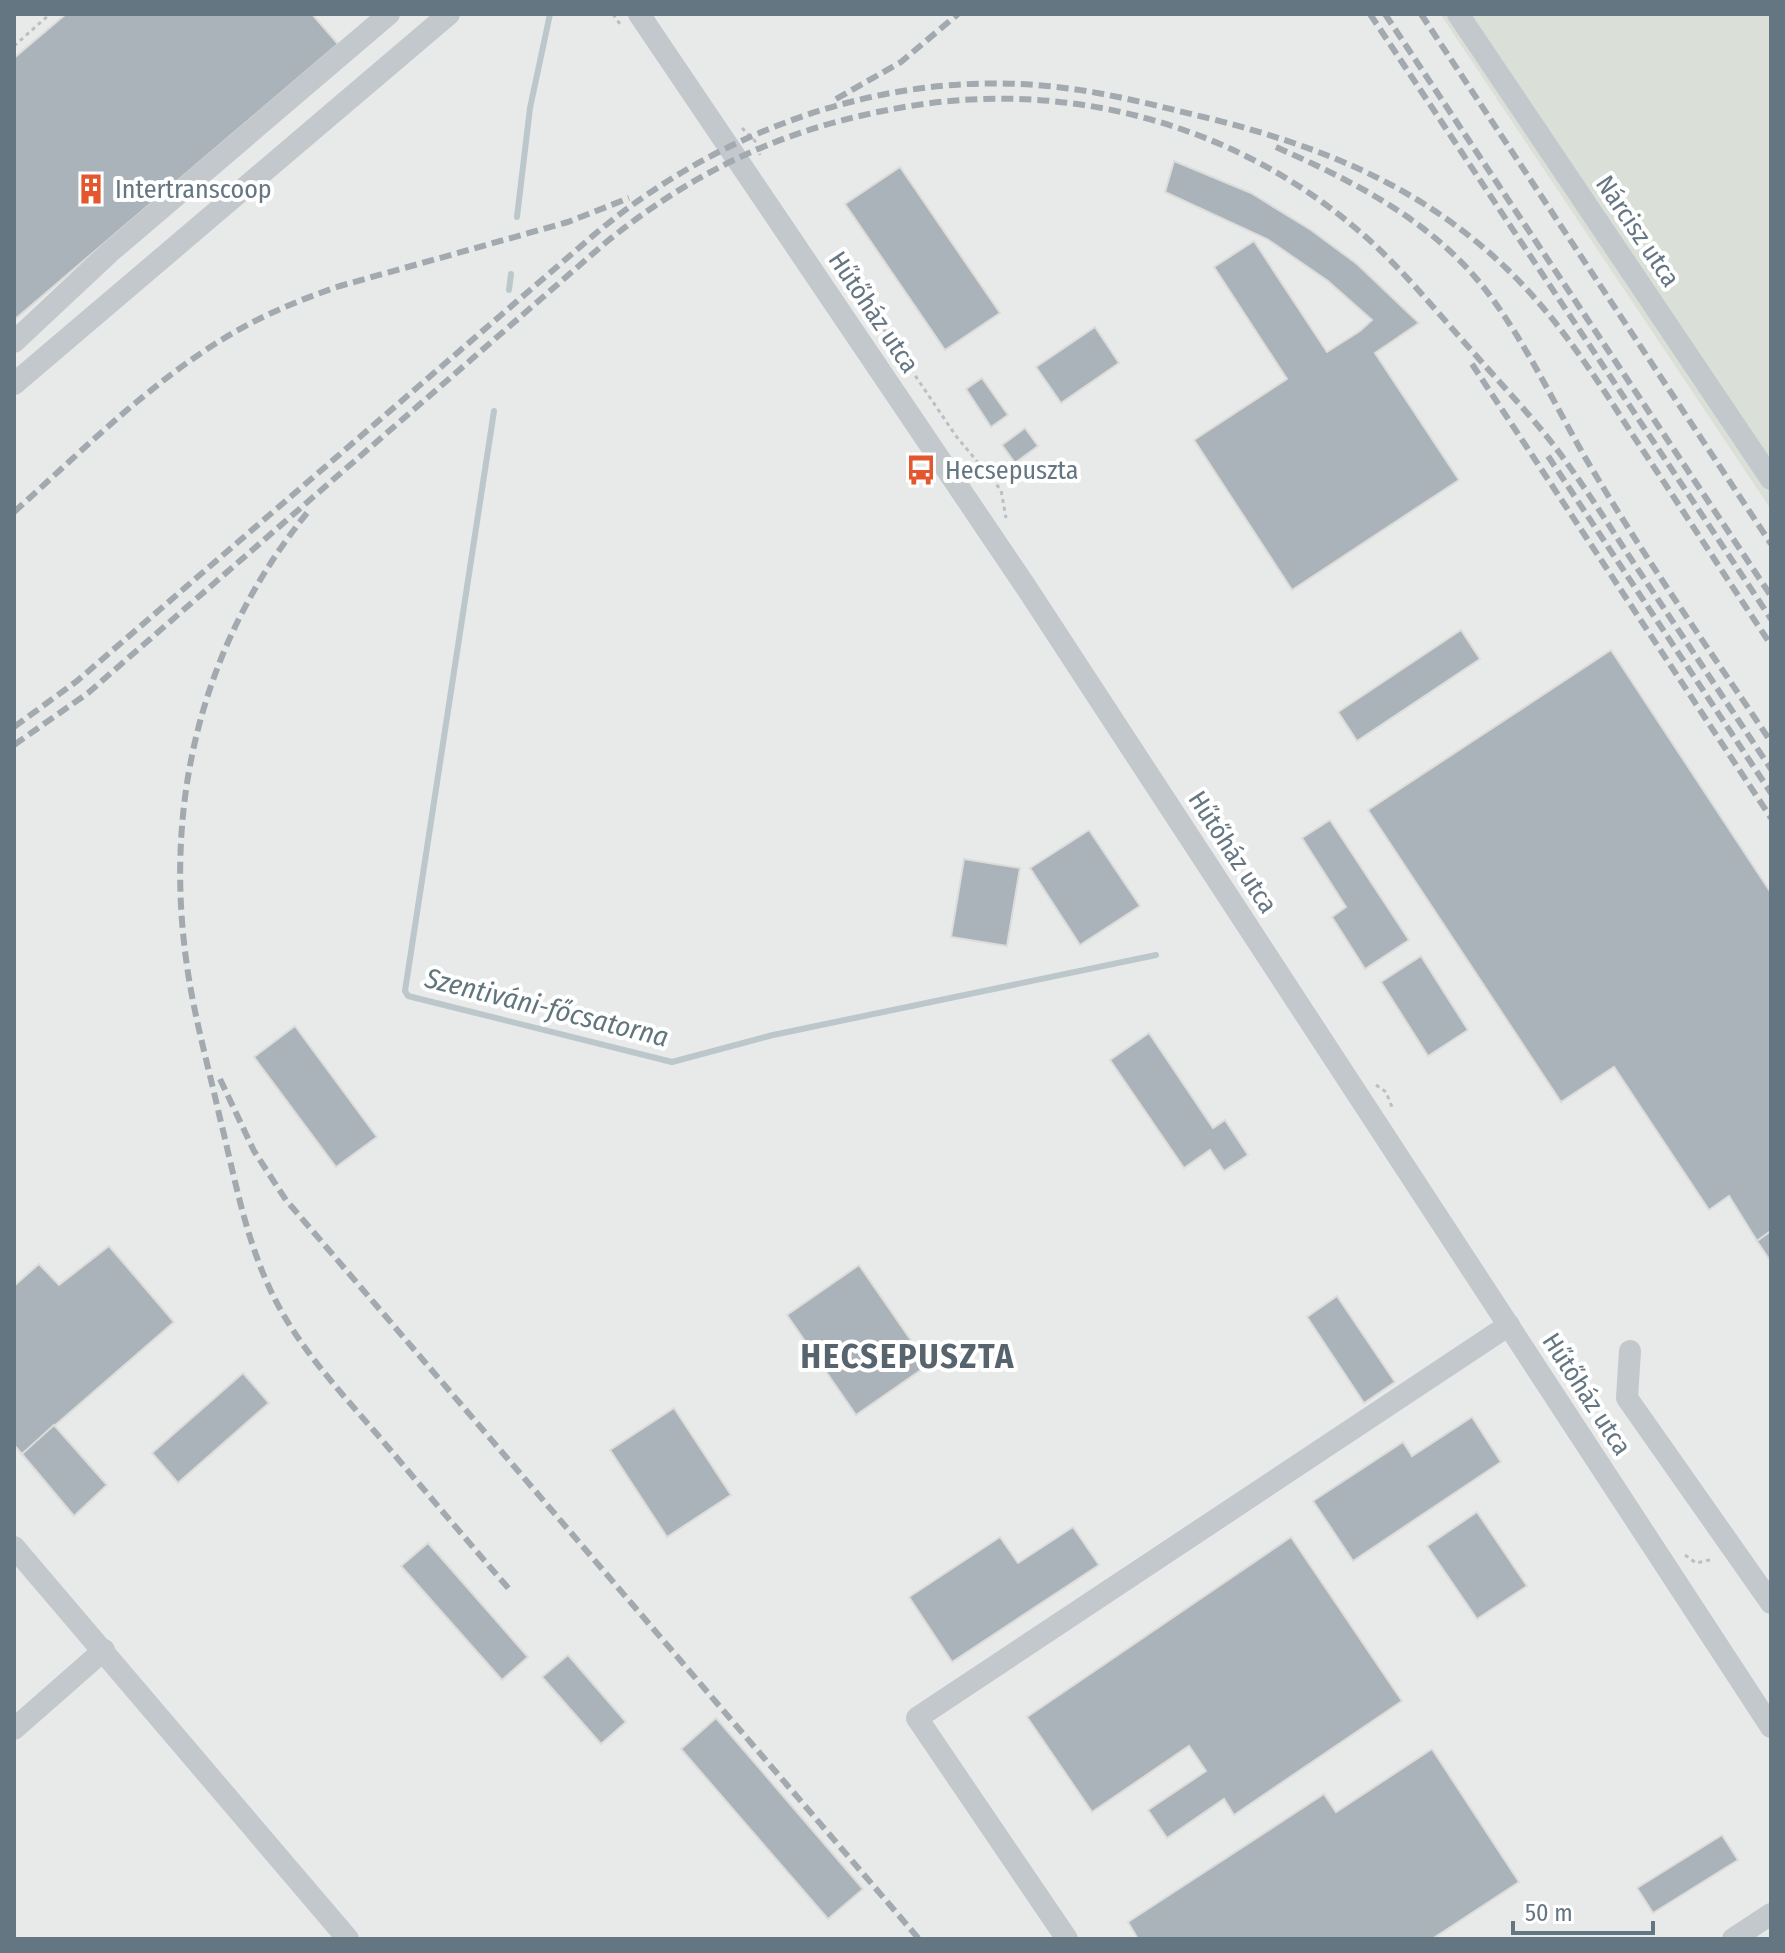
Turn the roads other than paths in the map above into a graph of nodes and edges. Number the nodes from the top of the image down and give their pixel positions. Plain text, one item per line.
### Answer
1 (389, 14) edge
2 (449, 14) edge
3 (639, 14) edge
4 (1458, 14) edge
5 (14, 342) edge
6 (14, 384) edge
7 (1771, 479) edge
8 (1509, 1325) junction
9 (1630, 1351) dead end
10 (14, 1547) edge
11 (1771, 1603) edge
12 (104, 1650) junction
13 (1771, 1727) edge
14 (14, 1729) edge
15 (1771, 1914) edge
16 (348, 1939) edge
17 (1067, 1939) edge
18 (1733, 1939) edge

1 - 5 street
2 - 6 street
3 - 8 street, Hűtőház utca
4 - 7 street, Nárcisz utca
8 - 13 street, Hűtőház utca
8 - 17 street
9 - 11 street
10 - 12 street
12 - 14 street
12 - 16 street
15 - 18 street

